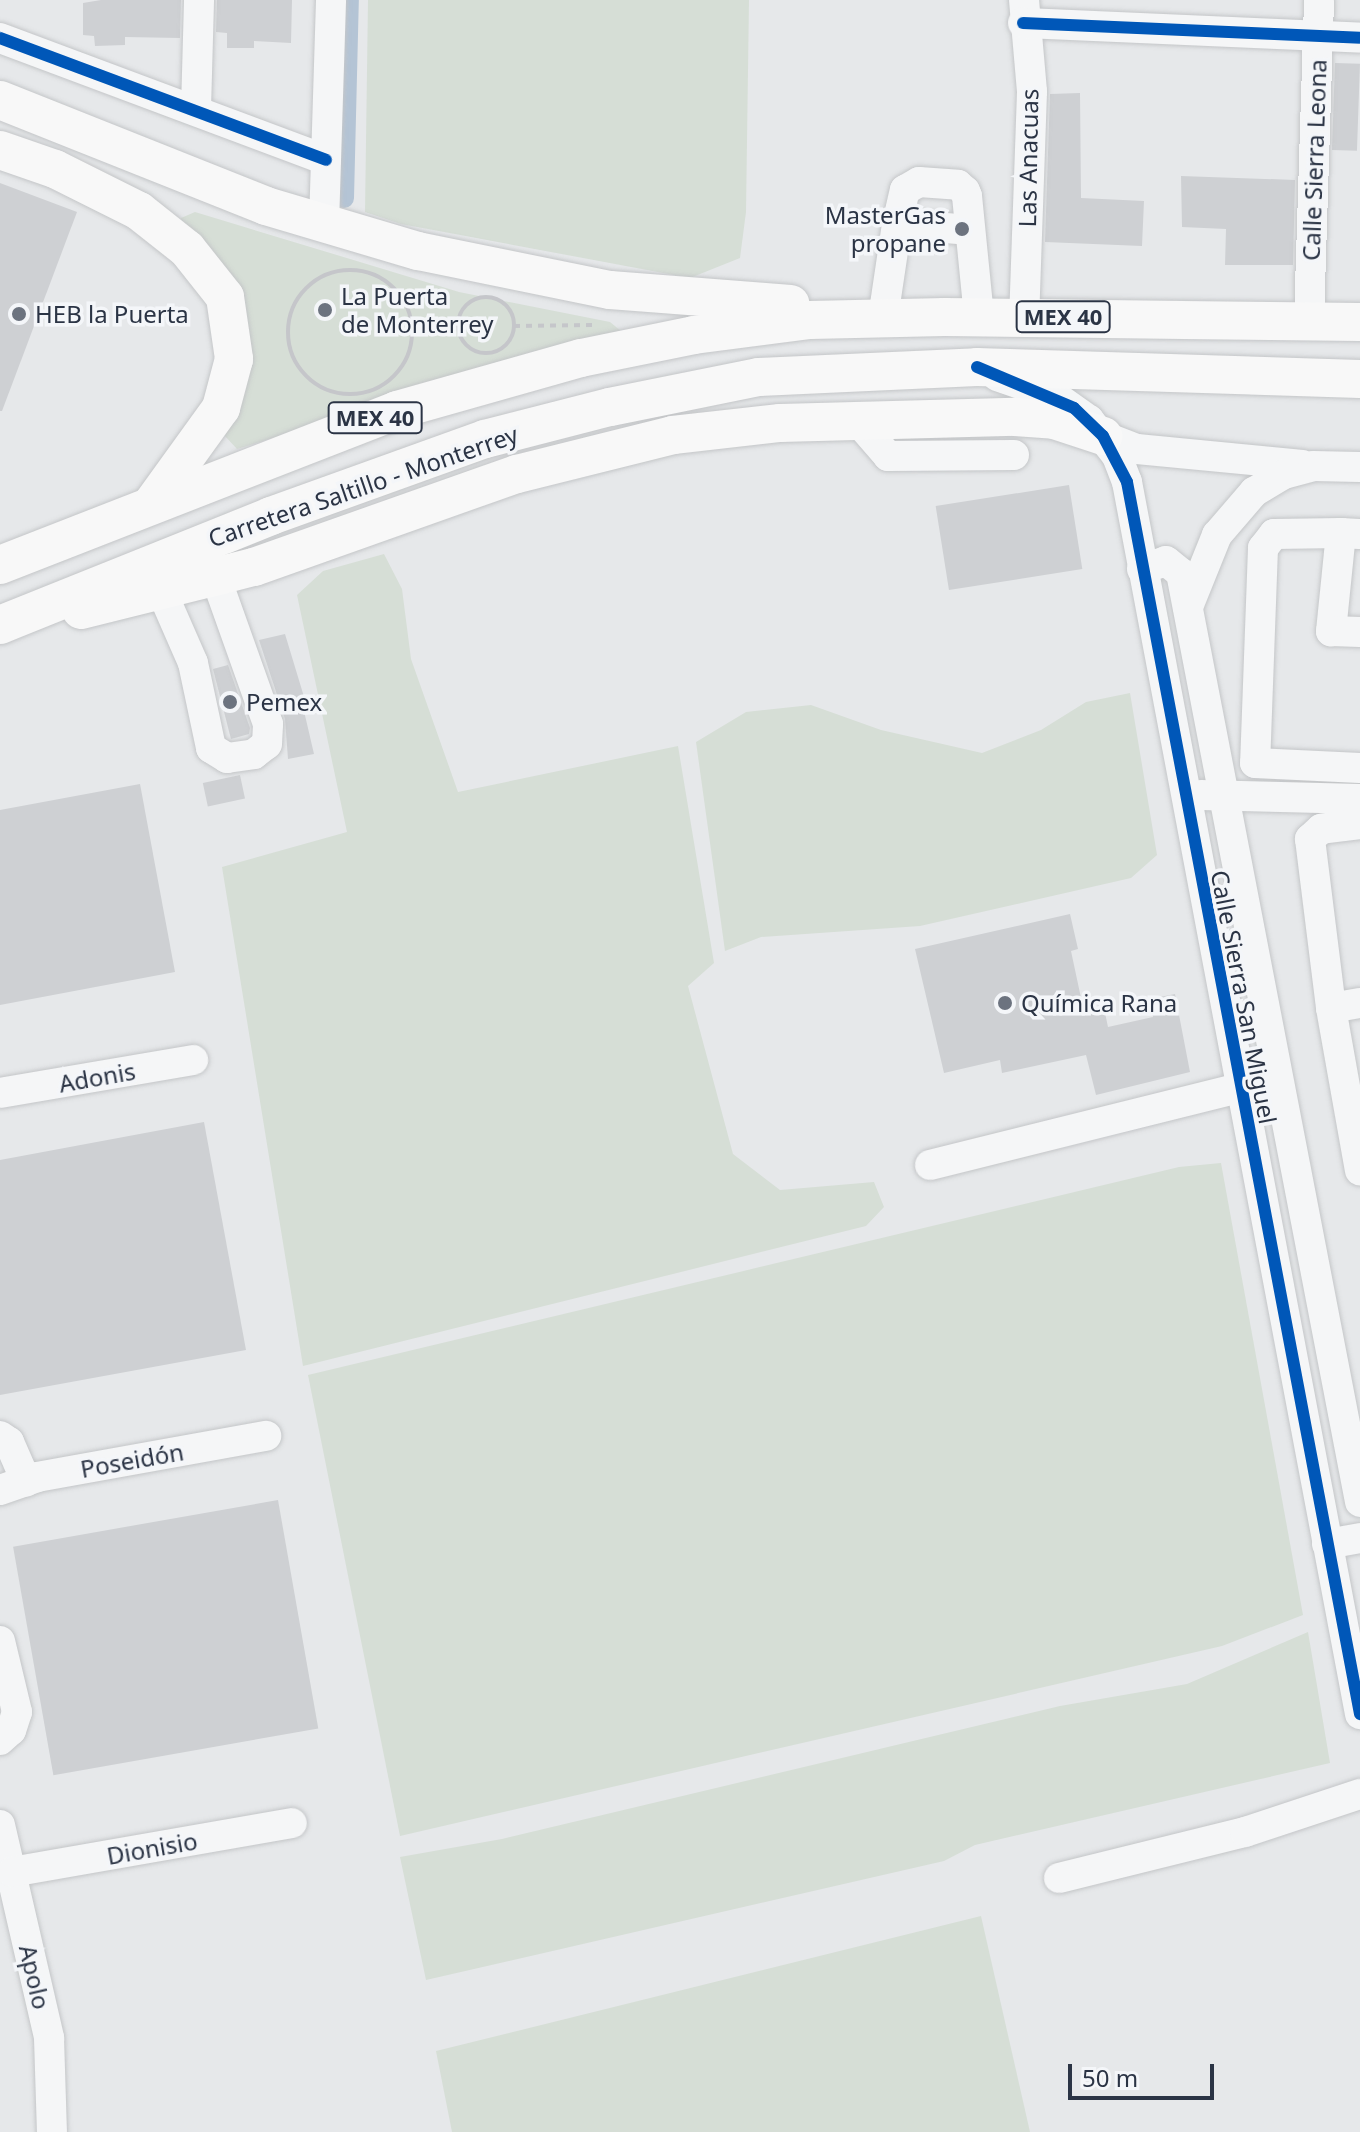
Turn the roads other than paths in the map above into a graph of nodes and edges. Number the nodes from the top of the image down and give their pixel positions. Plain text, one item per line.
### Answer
1 (199, 0) edge
2 (331, 0) edge
3 (1319, 0) edge
4 (1023, 12) edge
5 (1318, 36) junction
6 (0, 38) edge
7 (1360, 38) edge
8 (0, 100) edge
9 (196, 109) junction
10 (0, 150) edge
11 (326, 160) junction
12 (232, 193) junction
13 (324, 224) junction
14 (897, 224) junction
15 (970, 230) junction
16 (187, 249) junction
17 (979, 317) junction
18 (1024, 317) junction
19 (875, 318) junction
20 (1309, 320) junction
21 (1360, 322) edge
22 (977, 367) junction
23 (759, 377) junction
24 (1360, 379) edge
25 (856, 419) junction
26 (1103, 436) junction
27 (1014, 455) dead end
28 (1313, 466) junction
29 (1360, 467) edge
30 (517, 474) junction
31 (148, 508) junction
32 (111, 523) junction
33 (1350, 533) edge
34 (0, 565) edge
35 (1142, 569) junction
36 (216, 578) junction
37 (0, 587) edge
38 (162, 592) junction
39 (1188, 609) junction
40 (0, 626) edge
41 (1360, 632) edge
42 (1360, 768) edge
43 (1360, 781) edge
44 (1220, 784) junction
45 (1182, 788) junction
46 (1360, 799) edge
47 (1360, 824) edge
48 (1345, 1006) edge
49 (193, 1060) dead end
50 (1239, 1088) junction
51 (0, 1093) edge
52 (930, 1165) dead end
53 (1360, 1170) edge
54 (0, 1436) edge
55 (266, 1436) dead end
56 (13, 1485) edge
57 (1360, 1502) edge
58 (1360, 1512) edge
59 (1324, 1531) junction
60 (1360, 1538) edge
61 (0, 1641) edge
62 (1360, 1714) edge
63 (0, 1740) edge
64 (1360, 1794) edge
65 (292, 1823) dead end
66 (0, 1825) edge
67 (12, 1872) junction
68 (1059, 1878) dead end
69 (52, 2132) edge

1 - 9 street
2 - 11 street
3 - 5 street, Calle Sierra Leona
4 - 5 street
4 - 18 street, Las Anacuas
5 - 7 street
5 - 20 street, Calle Sierra Leona
6 - 9 street
8 - 12 main road
9 - 11 street
10 - 16 main road
11 - 13 street
12 - 13 main road
12 - 16 main road
13 - 19 main road
14 - 15 street
14 - 15 street
14 - 19 street
15 - 17 street
16 - 31 main road
17 - 18 main road, MEX 40
17 - 19 main road, MEX 40
18 - 20 main road, MEX 40
19 - 31 main road, MEX 40
20 - 21 main road, MEX 40
22 - 23 main road, Carretera Saltillo - Monterrey / MEX 40
22 - 24 main road, Carretera Saltillo - Monterrey / MEX 40
22 - 26 street, Calle Sierra San Miguel
23 - 30 main road
23 - 40 main road, Carretera Saltillo - Monterrey / MEX 40
25 - 26 main road
25 - 27 street
25 - 30 main road
26 - 28 street
26 - 35 street, Calle Sierra San Miguel
28 - 29 street
28 - 39 street
30 - 36 main road
31 - 32 main road, MEX 40
32 - 34 main road, MEX 40
32 - 37 main road
33 - 41 street
33 - 42 street
35 - 39 street, Calle Sierra San Miguel
35 - 45 street, Calle Sierra San Miguel
36 - 38 main road
36 - 38 street
38 - 40 main road
39 - 44 street, Calle Sierra San Miguel
43 - 44 street
44 - 45 street
44 - 46 street
44 - 57 street, Calle Sierra San Miguel
45 - 50 street, Calle Sierra San Miguel
47 - 48 street
48 - 53 street
49 - 51 street, Adonis
50 - 52 street
50 - 59 street, Calle Sierra San Miguel
54 - 56 street
55 - 56 street, Poseidón
58 - 59 street
59 - 60 street
59 - 62 street, Calle Sierra San Miguel
61 - 63 street
64 - 68 street
65 - 67 street, Dionisio
66 - 67 street, Apolo
67 - 69 street, Apolo

